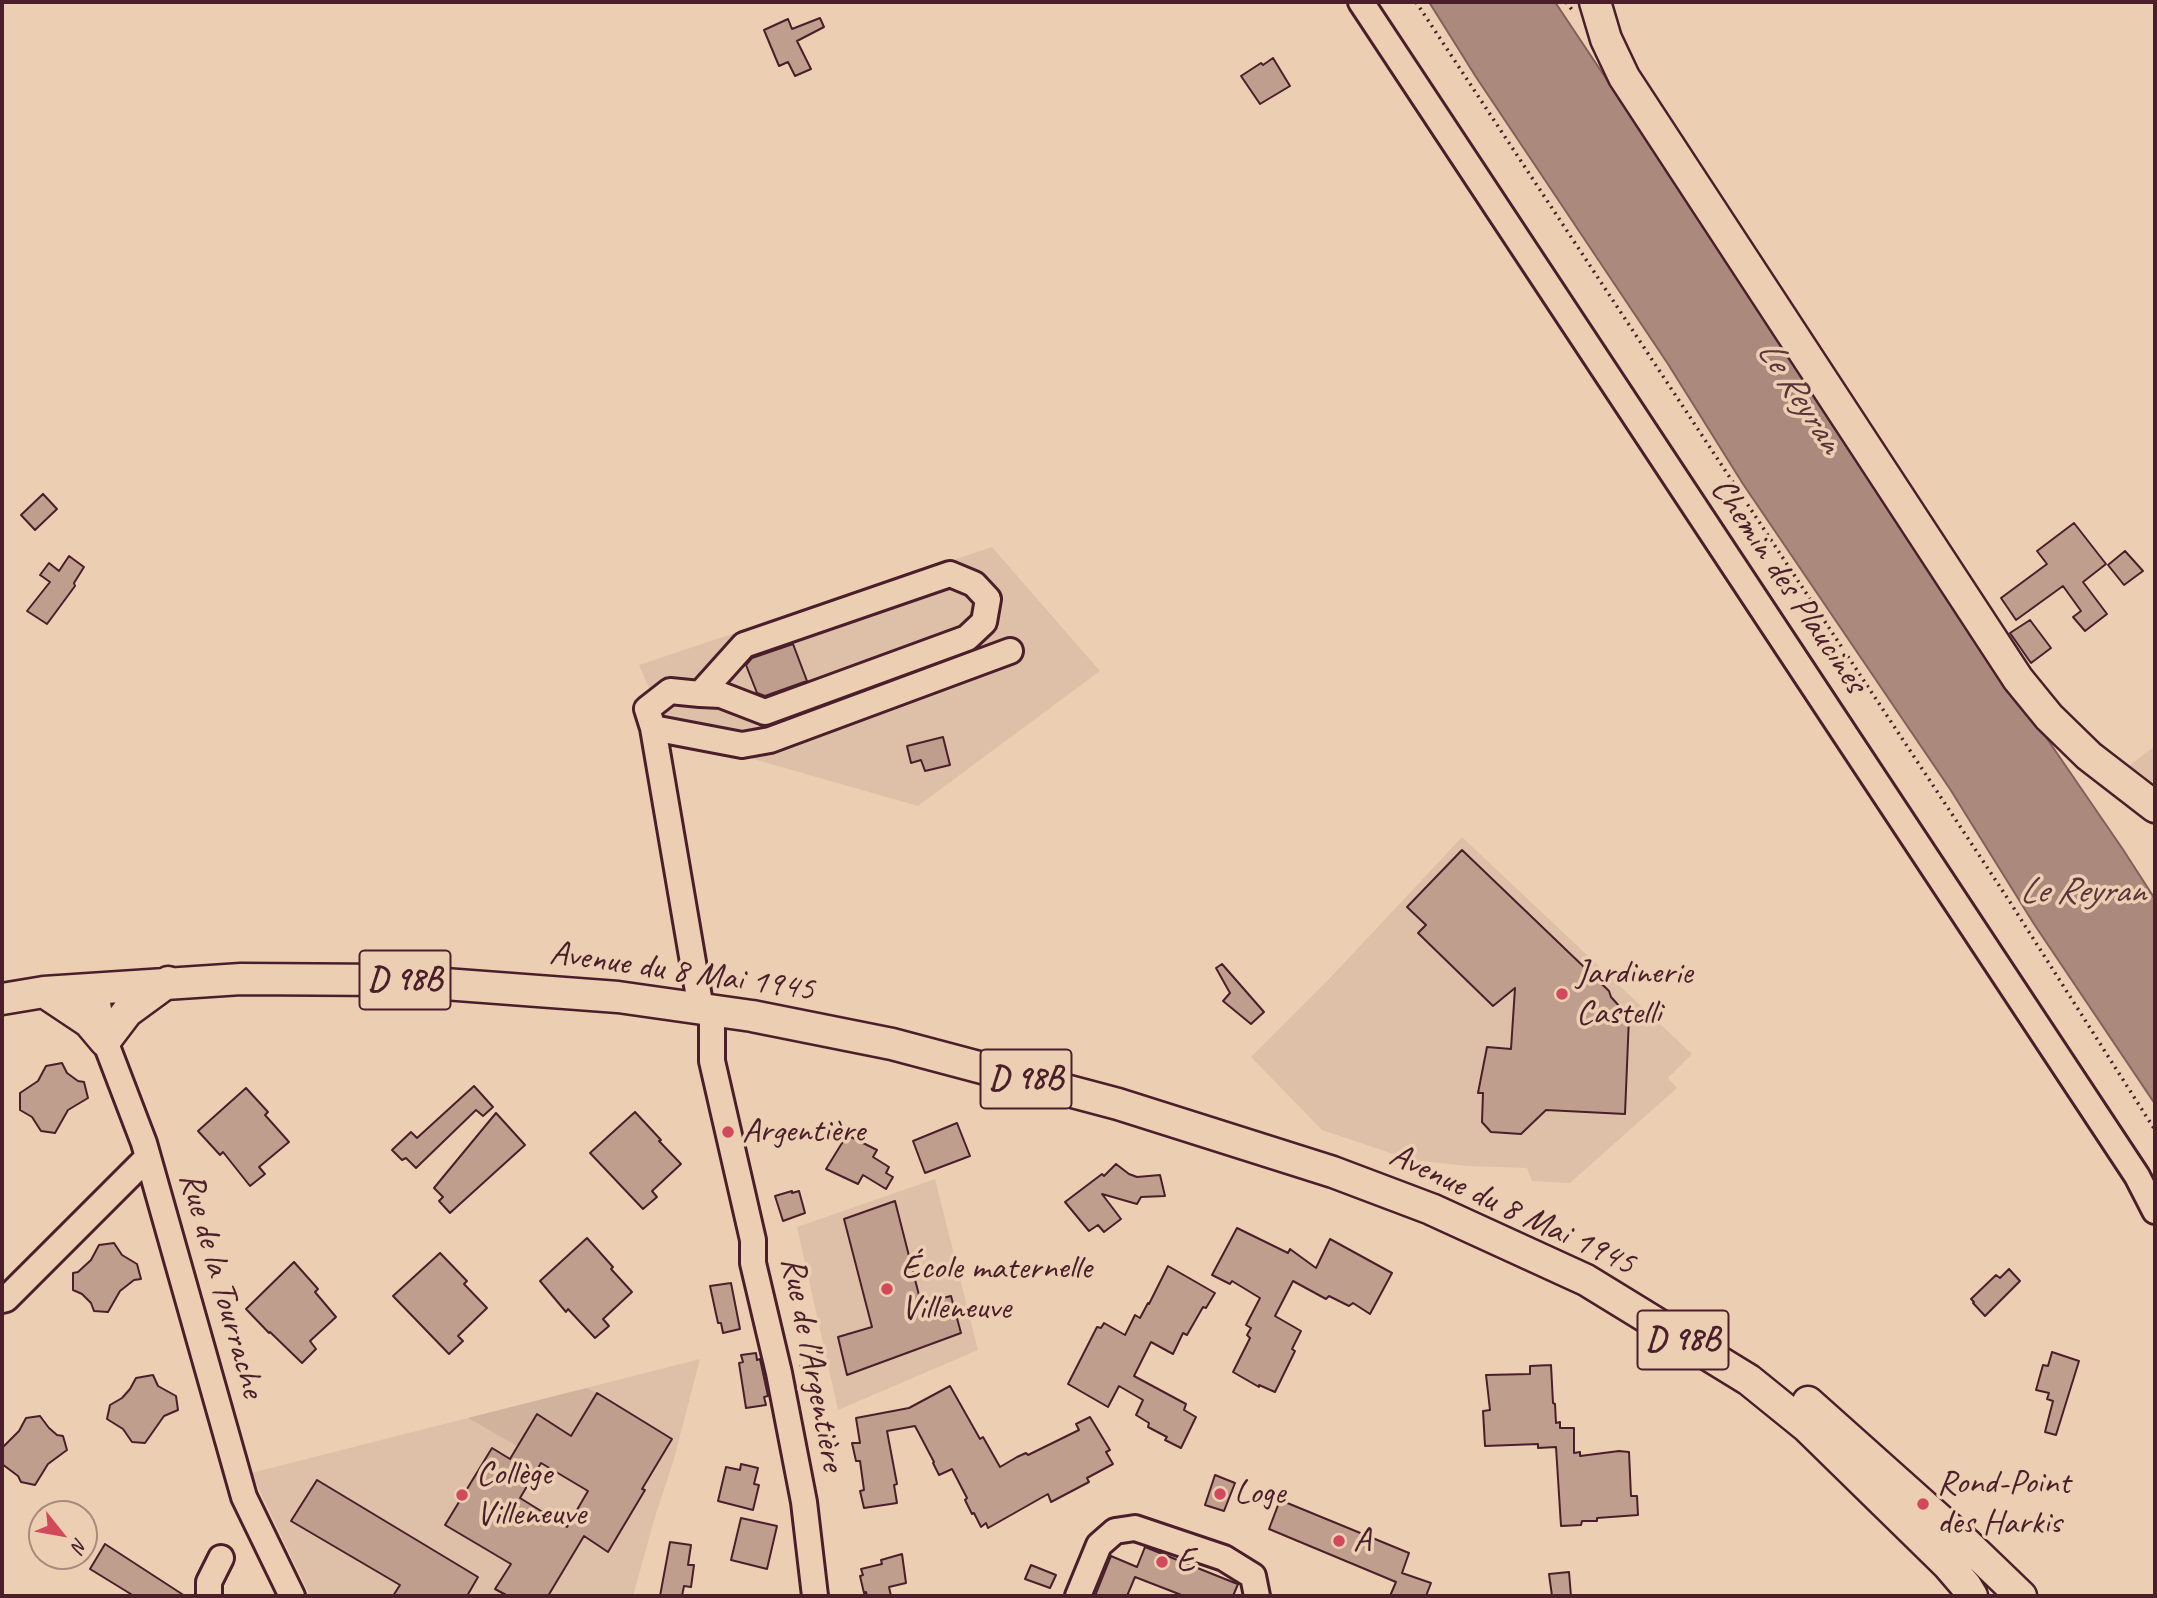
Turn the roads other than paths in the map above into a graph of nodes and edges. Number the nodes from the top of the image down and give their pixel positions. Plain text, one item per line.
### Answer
1 (1361, 2) edge
2 (1595, 2) edge
3 (1010, 651) dead end
4 (700, 694) junction
5 (653, 728) junction
6 (2155, 807) edge
7 (168, 982) junction
8 (95, 988) junction
9 (44, 992) junction
10 (2, 999) edge
11 (707, 1009) junction
12 (105, 1041) junction
13 (146, 1150) junction
14 (1333, 1172) junction
15 (2155, 1211) edge
16 (753, 1240) junction
17 (2, 1284) edge
18 (2, 1300) edge
19 (804, 1502) junction
20 (221, 1558) dead end
21 (209, 1596) edge
22 (292, 1596) edge
23 (815, 1596) edge
24 (1078, 1596) edge
25 (1257, 1596) edge
26 (1972, 1596) edge
27 (2021, 1596) edge

1 - 15 street, Chemin des Plaucines
2 - 6 main road
3 - 5 street
4 - 4 street
4 - 5 street
5 - 11 street, Rue de l'Argentière
7 - 8 main road, Avenue du 8 Mai 1945 / D 98B
7 - 11 main road, Avenue du 8 Mai 1945 / D 98B
7 - 12 main road
8 - 9 main road, Avenue du 8 Mai 1945 / D 98B
8 - 12 street, Rue de la Tourrache
9 - 10 main road, Avenue du 8 Mai 1945 / D 98B
9 - 12 main road
11 - 14 main road, Avenue du 8 Mai 1945 / D 98B
11 - 16 street, Rue de l'Argentière
12 - 13 street, Rue de la Tourrache
13 - 17 street
13 - 18 street
13 - 22 street, Rue de la Tourrache
14 - 26 main road, Avenue du 8 Mai 1945 / D 98B
14 - 27 main road, Avenue du 8 Mai 1945 / D 98B
16 - 19 street, Rue de l'Argentière
16 - 19 street, Rue de l'Argentière
19 - 23 street, Rue de l'Argentière
20 - 21 street
24 - 25 street

